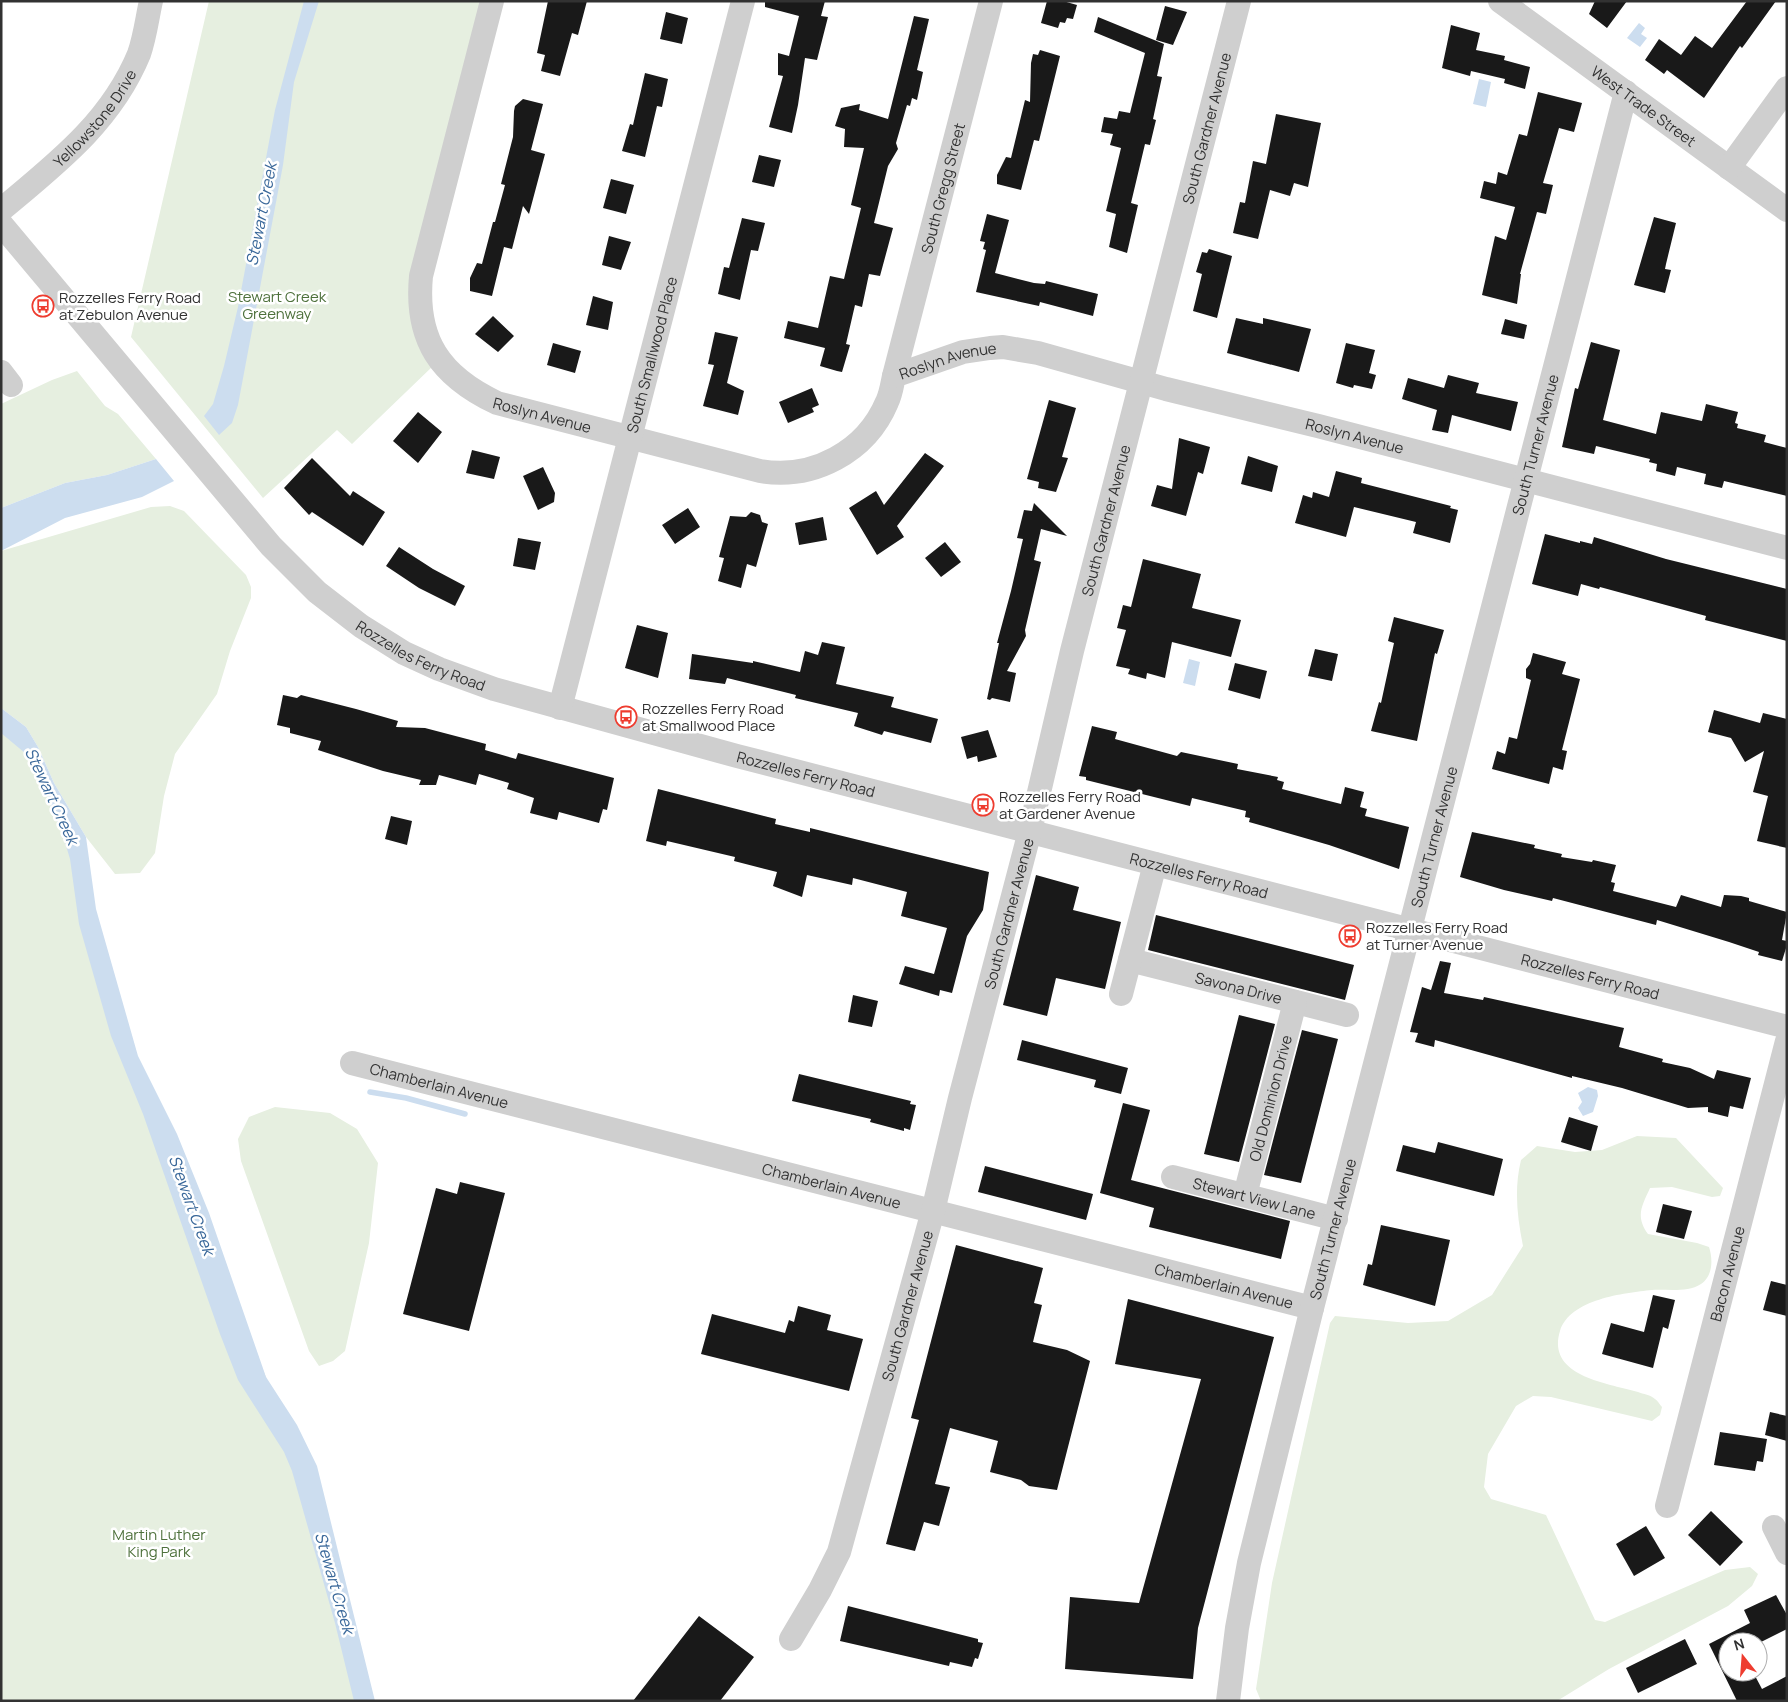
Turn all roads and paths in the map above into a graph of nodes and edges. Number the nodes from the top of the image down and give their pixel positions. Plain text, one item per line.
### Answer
1 (151, 1) edge
2 (492, 1) edge
3 (743, 1) edge
4 (991, 1) edge
5 (1239, 1) edge
6 (1511, 4) edge
7 (1787, 88) edge
8 (1626, 92) junction
9 (1729, 168) junction
10 (1, 210) edge
11 (1787, 210) edge
12 (1, 224) edge
13 (894, 376) junction
14 (1141, 382) junction
15 (630, 436) junction
16 (1524, 481) junction
17 (1787, 548) edge
18 (560, 708) junction
19 (1030, 831) junction
20 (1155, 864) junction
21 (1410, 930) junction
22 (1130, 960) junction
23 (1121, 994) dead end
24 (1295, 1002) junction
25 (1347, 1016) dead end
26 (1787, 1027) edge
27 (1787, 1041) edge
28 (352, 1063) dead end
29 (1173, 1177) dead end
30 (1245, 1195) junction
31 (933, 1212) junction
32 (1336, 1219) junction
33 (1312, 1308) junction
34 (1667, 1506) dead end
35 (1774, 1528) dead end
36 (1787, 1553) edge
37 (791, 1639) dead end
38 (1228, 1701) edge

1 - 10 street, Yellowstone Drive
2 - 15 street, Roslyn Avenue
3 - 15 street, South Smallwood Place
4 - 13 street, South Gregg Street
5 - 14 street, South Gardner Avenue
6 - 8 street, West Trade Street
7 - 9 street
8 - 9 street, West Trade Street
8 - 16 street, South Turner Avenue
9 - 11 street, West Trade Street
12 - 18 street, Rozzelles Ferry Road
13 - 14 street, Roslyn Avenue
13 - 15 street, Roslyn Avenue
14 - 16 street, Roslyn Avenue
14 - 19 street, South Gardner Avenue
15 - 18 street, South Smallwood Place
16 - 17 street, Roslyn Avenue
16 - 21 street, South Turner Avenue
18 - 19 street, Rozzelles Ferry Road
19 - 20 street, Rozzelles Ferry Road
19 - 31 street, South Gardner Avenue
20 - 21 street, Rozzelles Ferry Road
20 - 22 street
21 - 26 street, Rozzelles Ferry Road
21 - 32 street, South Turner Avenue
22 - 23 street
22 - 24 street, Savona Drive
24 - 25 street, Savona Drive
24 - 30 street, Old Dominion Drive
27 - 34 street, Bacon Avenue
28 - 31 street, Chamberlain Avenue
29 - 30 street, Stewart View Lane
30 - 32 street, Stewart View Lane
31 - 33 street, Chamberlain Avenue
31 - 37 street, South Gardner Avenue
32 - 33 street, South Turner Avenue
33 - 38 street, South Turner Avenue
35 - 36 street

